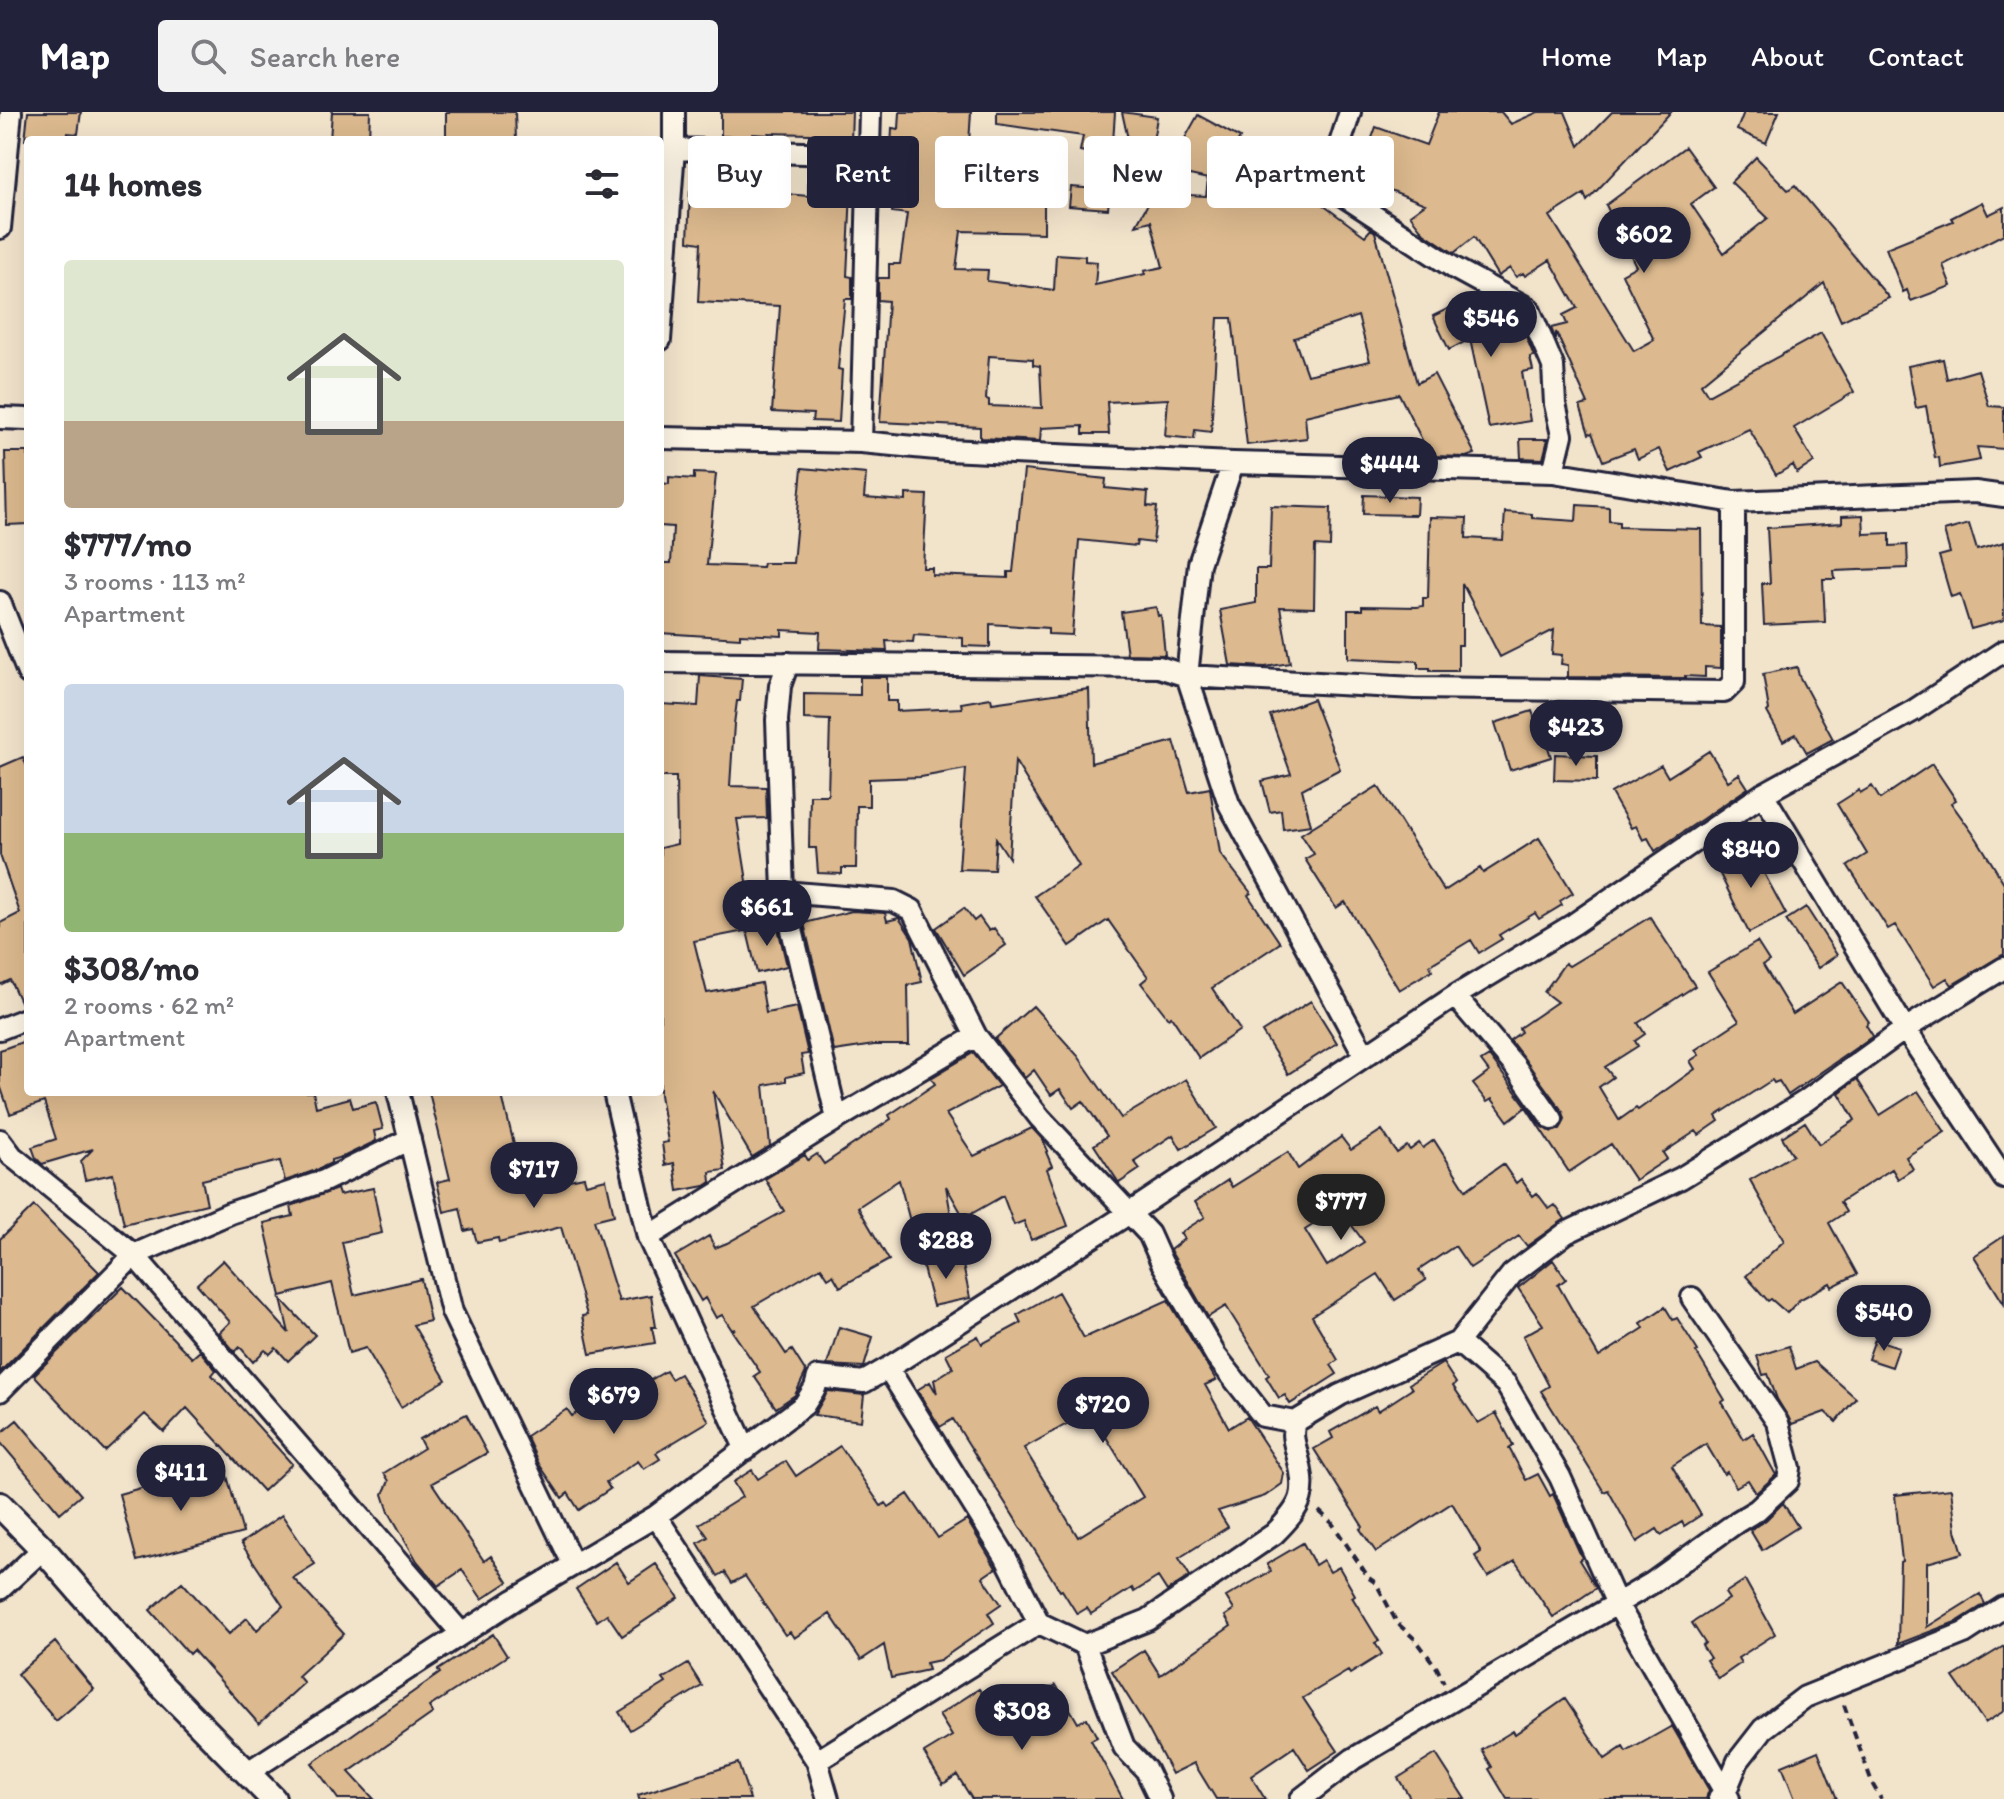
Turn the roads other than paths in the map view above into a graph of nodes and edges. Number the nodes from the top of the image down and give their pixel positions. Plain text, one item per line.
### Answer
1 (674, 112) edge
2 (870, 112) edge
3 (1350, 112) edge
4 (7, 120) edge
5 (870, 136) edge
6 (674, 149) junction
7 (807, 153) edge
8 (868, 208) edge
9 (0, 228) edge
10 (664, 285) edge
11 (0, 418) edge
12 (24, 419) edge
13 (664, 438) edge
14 (861, 442) junction
15 (1233, 463) junction
16 (1553, 472) junction
17 (2004, 496) edge
18 (1734, 502) junction
19 (0, 602) edge
20 (2004, 651) edge
21 (664, 662) edge
22 (24, 663) edge
23 (788, 663) junction
24 (1187, 676) junction
25 (1763, 794) junction
26 (783, 892) junction
27 (2004, 968) edge
28 (1455, 996) junction
29 (24, 1020) edge
30 (0, 1029) edge
31 (1905, 1029) junction
32 (976, 1036) junction
33 (1365, 1056) junction
34 (399, 1096) edge
35 (615, 1096) edge
36 (837, 1119) junction
37 (1552, 1119) dead end
38 (410, 1139) junction
39 (0, 1140) edge
40 (2004, 1178) edge
41 (1131, 1212) junction
42 (648, 1237) junction
43 (134, 1255) junction
44 (1692, 1298) dead end
45 (1458, 1342) junction
46 (888, 1368) junction
47 (0, 1391) edge
48 (1295, 1422) junction
49 (746, 1450) junction
50 (0, 1505) edge
51 (656, 1516) junction
52 (43, 1549) junction
53 (573, 1564) junction
54 (0, 1589) edge
55 (1617, 1604) junction
56 (2004, 1607) edge
57 (1039, 1623) junction
58 (461, 1633) junction
59 (1085, 1645) junction
60 (817, 1761) junction
61 (248, 1772) junction
62 (1724, 1797) edge
63 (273, 1799) edge
64 (828, 1799) edge
65 (1160, 1799) edge
66 (1301, 1799) edge

1 - 6 street
2 - 5 street
3 - 16 street
4 - 9 street
6 - 7 street
6 - 10 street
8 - 14 street
11 - 12 street
13 - 14 street
14 - 15 street
15 - 16 street
15 - 24 street
16 - 18 street
17 - 18 street
18 - 24 street
19 - 22 street
20 - 25 street
21 - 23 street
23 - 24 street
23 - 26 street
24 - 33 street
25 - 28 street
25 - 31 street
26 - 32 street
26 - 36 street
27 - 31 street
28 - 33 street
28 - 37 street
29 - 30 street
31 - 40 street
31 - 45 street
32 - 36 street
32 - 41 street
33 - 41 street
34 - 38 street
35 - 42 street
36 - 42 street
38 - 43 street
38 - 53 street
39 - 43 street
41 - 46 street
41 - 48 street
42 - 49 street
43 - 47 street
43 - 58 street
44 - 55 street
45 - 48 street
45 - 55 street
46 - 49 street
46 - 57 street
48 - 59 street
49 - 51 street
50 - 52 street
51 - 53 street
51 - 60 street
52 - 54 street
52 - 61 street
53 - 58 street
55 - 62 street
55 - 66 street
56 - 62 street
57 - 59 street
57 - 60 street
58 - 61 street
59 - 65 street
60 - 64 street
61 - 63 street

